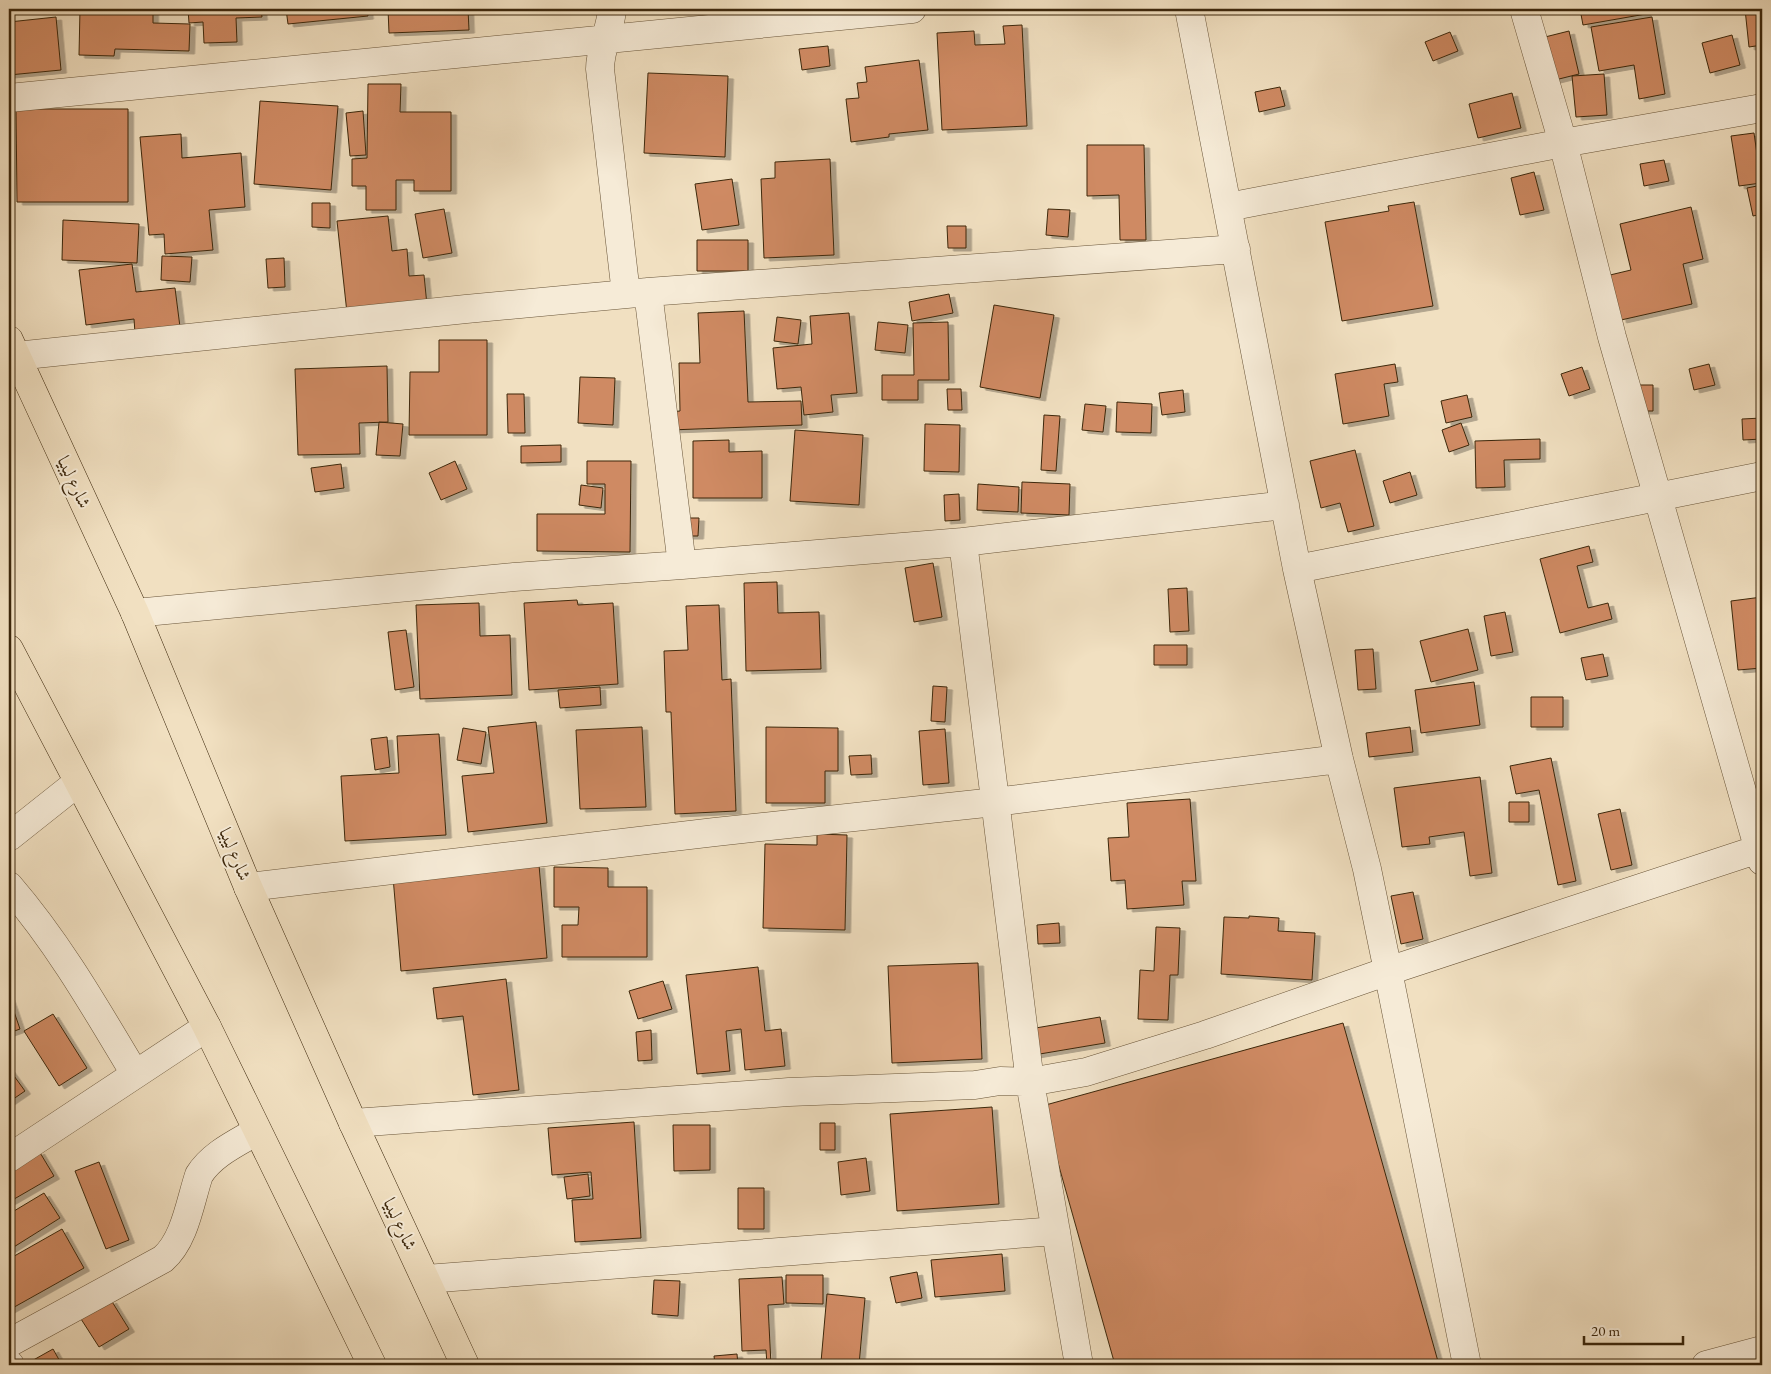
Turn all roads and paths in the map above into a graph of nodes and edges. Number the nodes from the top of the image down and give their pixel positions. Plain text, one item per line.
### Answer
1 (612, 9) edge
2 (912, 9) edge
3 (1189, 9) edge
4 (1524, 9) edge
5 (605, 40) junction
6 (9, 98) edge
7 (1762, 108) edge
8 (1563, 144) junction
9 (1228, 207) junction
10 (1236, 249) junction
11 (637, 293) junction
12 (12, 348) edge
13 (1762, 476) edge
14 (1657, 498) junction
15 (1285, 505) junction
16 (963, 542) junction
17 (682, 565) junction
18 (1297, 569) junction
19 (135, 613) junction
20 (9, 649) edge
21 (1339, 759) junction
22 (77, 783) junction
23 (995, 802) junction
24 (9, 837) edge
25 (1761, 853) edge
26 (9, 886) edge
27 (248, 887) junction
28 (1388, 971) junction
29 (207, 1027) junction
30 (135, 1074) junction
31 (1030, 1082) junction
32 (352, 1123) junction
33 (257, 1131) junction
34 (9, 1158) edge
35 (1056, 1230) junction
36 (426, 1279) junction
37 (9, 1344) edge
38 (1758, 1356) edge
39 (372, 1365) edge
40 (465, 1365) edge
41 (1079, 1365) edge
42 (1467, 1365) edge
43 (1706, 1365) edge

1 - 5 street
2 - 5 street
3 - 9 street
4 - 8 street
5 - 6 street
5 - 11 street
7 - 8 street
8 - 9 street
8 - 14 street
9 - 10 street
10 - 11 street
10 - 15 street
11 - 12 street
11 - 17 street
12 - 19 main road, شارع ليبيا
13 - 14 street
14 - 18 street
14 - 25 street
15 - 16 street
15 - 18 street
16 - 17 street
16 - 23 street
17 - 19 street
18 - 21 street
19 - 27 main road, شارع ليبيا
20 - 22 main road
21 - 23 street
21 - 28 street
22 - 24 street
22 - 29 main road
23 - 27 street
23 - 31 street
25 - 28 street
26 - 30 street
27 - 32 main road, شارع ليبيا
28 - 31 street
28 - 42 street
29 - 30 street
29 - 33 main road
30 - 34 street
31 - 32 street
31 - 35 street
32 - 36 main road, شارع ليبيا
33 - 37 street
33 - 39 main road
35 - 36 street
35 - 41 street
36 - 40 main road, شارع ليبيا
38 - 43 street

